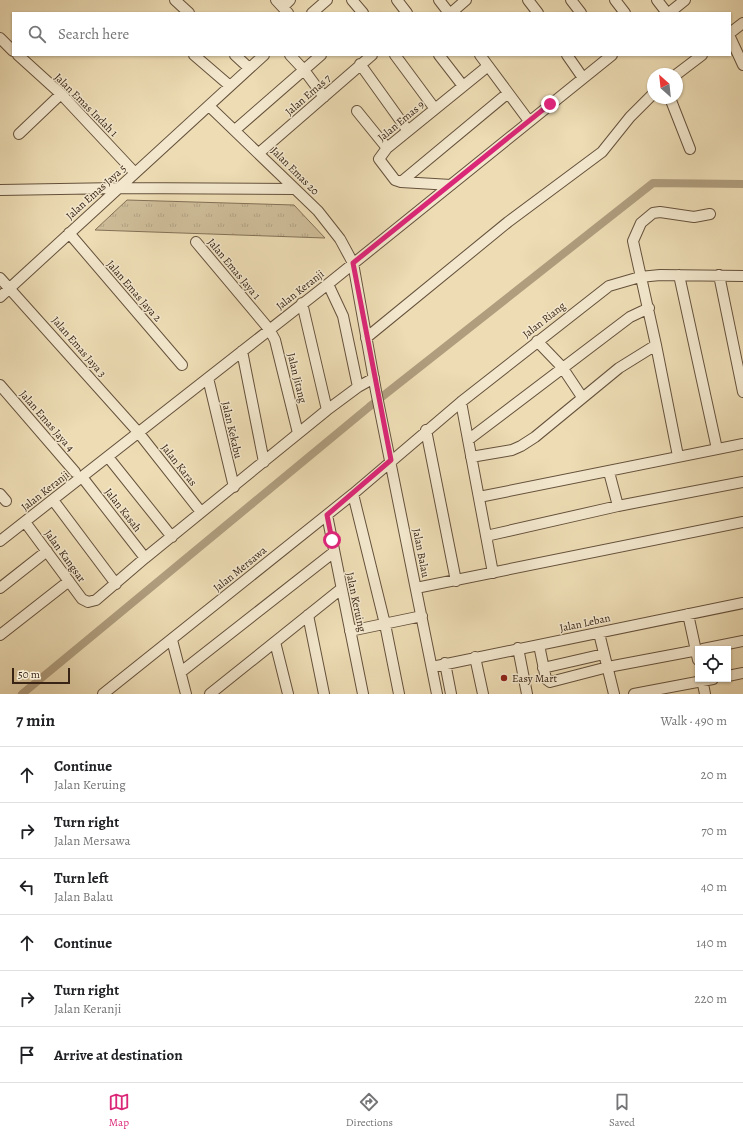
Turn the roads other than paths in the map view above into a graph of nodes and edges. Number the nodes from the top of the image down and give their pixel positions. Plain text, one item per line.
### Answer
1 (175, 0) edge
2 (290, 0) edge
3 (327, 0) edge
4 (352, 0) edge
5 (397, 0) edge
6 (439, 0) edge
7 (466, 0) edge
8 (528, 0) edge
9 (571, 0) edge
10 (615, 0) edge
11 (657, 0) edge
12 (685, 0) edge
13 (282, 7) edge
14 (188, 12) edge
15 (313, 12) edge
16 (362, 12) edge
17 (406, 12) edge
18 (449, 12) edge
19 (451, 12) edge
20 (537, 12) edge
21 (580, 12) edge
22 (624, 12) edge
23 (667, 12) edge
24 (669, 12) edge
25 (743, 23) edge
26 (731, 32) edge
27 (0, 38) edge
28 (731, 39) edge
29 (12, 50) edge
30 (19, 56) edge
31 (195, 56) edge
32 (236, 56) edge
33 (263, 56) edge
34 (291, 56) edge
35 (320, 56) edge
36 (371, 56) edge
37 (396, 56) edge
38 (440, 56) edge
39 (481, 56) edge
40 (568, 56) edge
41 (611, 56) edge
42 (701, 56) edge
43 (360, 64) junction
44 (743, 65) edge
45 (488, 66) junction
46 (249, 68) junction
47 (683, 69) edge
48 (304, 70) junction
49 (583, 78) junction
50 (230, 86) junction
51 (463, 86) junction
52 (508, 93) junction
53 (60, 94) junction
54 (324, 97) junction
55 (647, 100) edge
56 (672, 104) edge
57 (209, 106) junction
58 (435, 109) junction
59 (357, 111) dead end
60 (528, 121) junction
61 (235, 130) junction
62 (408, 131) junction
63 (19, 134) dead end
64 (386, 148) junction
65 (690, 149) dead end
66 (259, 153) junction
67 (136, 173) junction
68 (401, 182) junction
69 (451, 185) junction
70 (119, 188) junction
71 (295, 189) junction
72 (0, 190) edge
73 (710, 214) dead end
74 (69, 233) junction
75 (196, 242) dead end
76 (353, 263) junction
77 (679, 274) junction
78 (719, 275) junction
79 (743, 276) edge
80 (640, 277) junction
81 (0, 278) edge
82 (328, 284) junction
83 (10, 287) junction
84 (0, 297) edge
85 (302, 303) junction
86 (648, 308) junction
87 (269, 329) junction
88 (366, 338) junction
89 (537, 341) junction
90 (656, 345) junction
91 (242, 351) junction
92 (182, 365) dead end
93 (562, 367) junction
94 (208, 378) junction
95 (374, 378) junction
96 (0, 385) edge
97 (358, 387) junction
98 (743, 392) edge
99 (582, 397) junction
100 (461, 402) junction
101 (327, 410) junction
102 (426, 430) junction
103 (138, 432) junction
104 (298, 434) junction
105 (468, 440) junction
106 (743, 444) edge
107 (716, 449) junction
108 (108, 456) junction
109 (471, 456) junction
110 (678, 456) junction
111 (391, 460) junction
112 (264, 462) junction
113 (609, 472) junction
114 (79, 475) junction
115 (743, 482) edge
116 (234, 487) junction
117 (353, 494) junction
118 (479, 497) junction
119 (53, 500) junction
120 (618, 506) junction
121 (201, 512) junction
122 (327, 515) junction
123 (25, 522) junction
124 (743, 522) edge
125 (486, 536) junction
126 (172, 537) junction
127 (0, 541) edge
128 (47, 551) junction
129 (334, 552) junction
130 (145, 558) junction
131 (493, 573) junction
132 (69, 581) junction
133 (456, 581) junction
134 (116, 584) junction
135 (0, 588) edge
136 (416, 588) junction
137 (341, 589) junction
138 (743, 603) edge
139 (688, 614) junction
140 (308, 616) junction
141 (422, 616) junction
142 (385, 624) junction
143 (350, 632) junction
144 (599, 633) junction
145 (0, 635) edge
146 (172, 640) junction
147 (743, 641) edge
148 (275, 642) junction
149 (538, 645) junction
150 (697, 646) edge
151 (723, 646) edge
152 (518, 648) junction
153 (695, 653) edge
154 (604, 654) junction
155 (476, 657) junction
156 (445, 663) junction
157 (432, 667) junction
158 (608, 667) junction
159 (543, 668) junction
160 (181, 672) junction
161 (743, 673) edge
162 (731, 675) edge
163 (696, 682) edge
164 (706, 682) edge
165 (104, 694) edge
166 (186, 694) edge
167 (210, 694) edge
168 (288, 694) edge
169 (324, 694) edge
170 (363, 694) edge
171 (399, 694) edge
172 (437, 694) edge
173 (451, 694) edge
174 (483, 694) edge
175 (527, 694) edge
176 (614, 694) edge
177 (634, 694) edge
178 (705, 694) edge

1 - 14 street
2 - 13 street
3 - 15 street
4 - 16 street
5 - 17 street
6 - 18 street
7 - 19 street
8 - 20 street
9 - 21 street
10 - 22 street
11 - 23 street
12 - 24 street
25 - 26 street
27 - 29 street
28 - 44 street
30 - 53 street, Jalan Emas Indah 1
31 - 50 street
32 - 46 street
33 - 46 street, Jalan Emas Jaya 5
34 - 48 street
35 - 48 street
36 - 43 street, Jalan Emas 7
37 - 58 street
38 - 51 street
39 - 45 street
40 - 49 street
41 - 49 street, Jalan Keranji
42 - 47 street
43 - 54 street, Jalan Emas 7
43 - 62 street
45 - 51 street, Jalan Emas 9
45 - 52 street
46 - 50 street, Jalan Emas Jaya 5
48 - 54 street
48 - 61 street
49 - 60 street, Jalan Keranji
50 - 57 street, Jalan Emas Jaya 5
51 - 58 street, Jalan Emas 9
52 - 60 street
52 - 68 street
53 - 63 street
53 - 67 street, Jalan Emas Indah 1
54 - 66 street, Jalan Emas 7
55 - 88 street
56 - 65 street
57 - 61 street, Jalan Emas 20
57 - 67 street, Jalan Emas Jaya 5
58 - 62 street, Jalan Emas 9
59 - 64 street
60 - 69 street, Jalan Keranji
61 - 66 street, Jalan Emas 20
62 - 64 street, Jalan Emas 9
64 - 68 street, Jalan Emas 9
66 - 71 street, Jalan Emas 20
67 - 70 street, Jalan Emas Jaya 5
68 - 69 street
69 - 76 street, Jalan Keranji
70 - 71 street
70 - 72 street
70 - 74 street, Jalan Emas Jaya 5
71 - 76 street, Jalan Emas 20
73 - 80 street
74 - 83 street, Jalan Emas Jaya 5
74 - 92 street, Jalan Emas Jaya 2
75 - 87 street, Jalan Emas Jaya 1
76 - 82 street, Jalan Keranji
76 - 88 street, Jalan Balau
77 - 78 street, Jalan Riang
77 - 80 street, Jalan Riang
77 - 107 street
78 - 79 street, Jalan Riang
78 - 98 street
80 - 86 street
80 - 89 street, Jalan Riang
81 - 83 street, Jalan Emas Jaya 3
82 - 85 street, Jalan Keranji
82 - 97 street
83 - 84 street, Jalan Emas Jaya 5
83 - 103 street, Jalan Emas Jaya 3
85 - 87 street, Jalan Keranji
85 - 101 street
86 - 90 street
86 - 93 street
87 - 91 street, Jalan Keranji
87 - 104 street, Jalan Jitang
88 - 95 street, Jalan Balau
89 - 93 street
89 - 100 street, Jalan Riang
90 - 99 street
90 - 110 street
91 - 94 street, Jalan Keranji
91 - 112 street
93 - 99 street
93 - 105 street
94 - 103 street, Jalan Keranji
94 - 116 street, Jalan Kekabu
95 - 97 street
95 - 111 street, Jalan Balau
96 - 114 street, Jalan Emas Jaya 4
97 - 101 street
99 - 109 street
100 - 102 street, Jalan Riang
100 - 105 street
101 - 104 street
102 - 111 street, Jalan Riang
102 - 133 street
103 - 108 street, Jalan Keranji
103 - 121 street, Jalan Karas
104 - 112 street
105 - 109 street
106 - 107 street
107 - 110 street
108 - 114 street, Jalan Keranji
108 - 126 street
109 - 118 street
110 - 113 street
111 - 117 street, Jalan Mersawa
111 - 136 street, Jalan Balau
112 - 116 street
113 - 118 street
113 - 120 street
114 - 119 street, Jalan Keranji
114 - 130 street, Jalan Kasah
115 - 120 street
116 - 121 street
117 - 122 street, Jalan Mersawa
117 - 142 street
118 - 125 street
119 - 123 street, Jalan Keranji
119 - 134 street
120 - 125 street
121 - 126 street
122 - 129 street, Jalan Keruing
122 - 146 street, Jalan Mersawa
123 - 127 street, Jalan Keranji
123 - 128 street, Jalan Kangsar
124 - 131 street
125 - 131 street
126 - 130 street
128 - 132 street, Jalan Kangsar
128 - 135 street
129 - 137 street, Jalan Keruing
129 - 160 street
130 - 134 street
131 - 133 street
132 - 134 street, Jalan Kangsar
132 - 145 street
133 - 136 street
136 - 141 street, Jalan Balau
137 - 140 street
137 - 143 street, Jalan Keruing
138 - 139 street, Jalan Leban
139 - 144 street, Jalan Leban
139 - 150 street
140 - 148 street
140 - 169 street
141 - 142 street
141 - 157 street, Jalan Balau
142 - 143 street
142 - 171 street
143 - 170 street, Jalan Keruing
144 - 149 street, Jalan Leban
144 - 154 street
146 - 160 street
146 - 165 street, Jalan Mersawa
147 - 151 street
148 - 167 street
148 - 168 street
149 - 152 street, Jalan Leban
149 - 159 street
152 - 155 street, Jalan Leban
152 - 175 street
153 - 158 street
154 - 158 street
154 - 159 street
155 - 156 street, Jalan Leban
155 - 174 street
156 - 157 street, Jalan Leban
156 - 173 street
157 - 172 street, Jalan Balau
158 - 159 street
158 - 176 street
160 - 166 street
161 - 162 street
163 - 177 street
164 - 178 street

